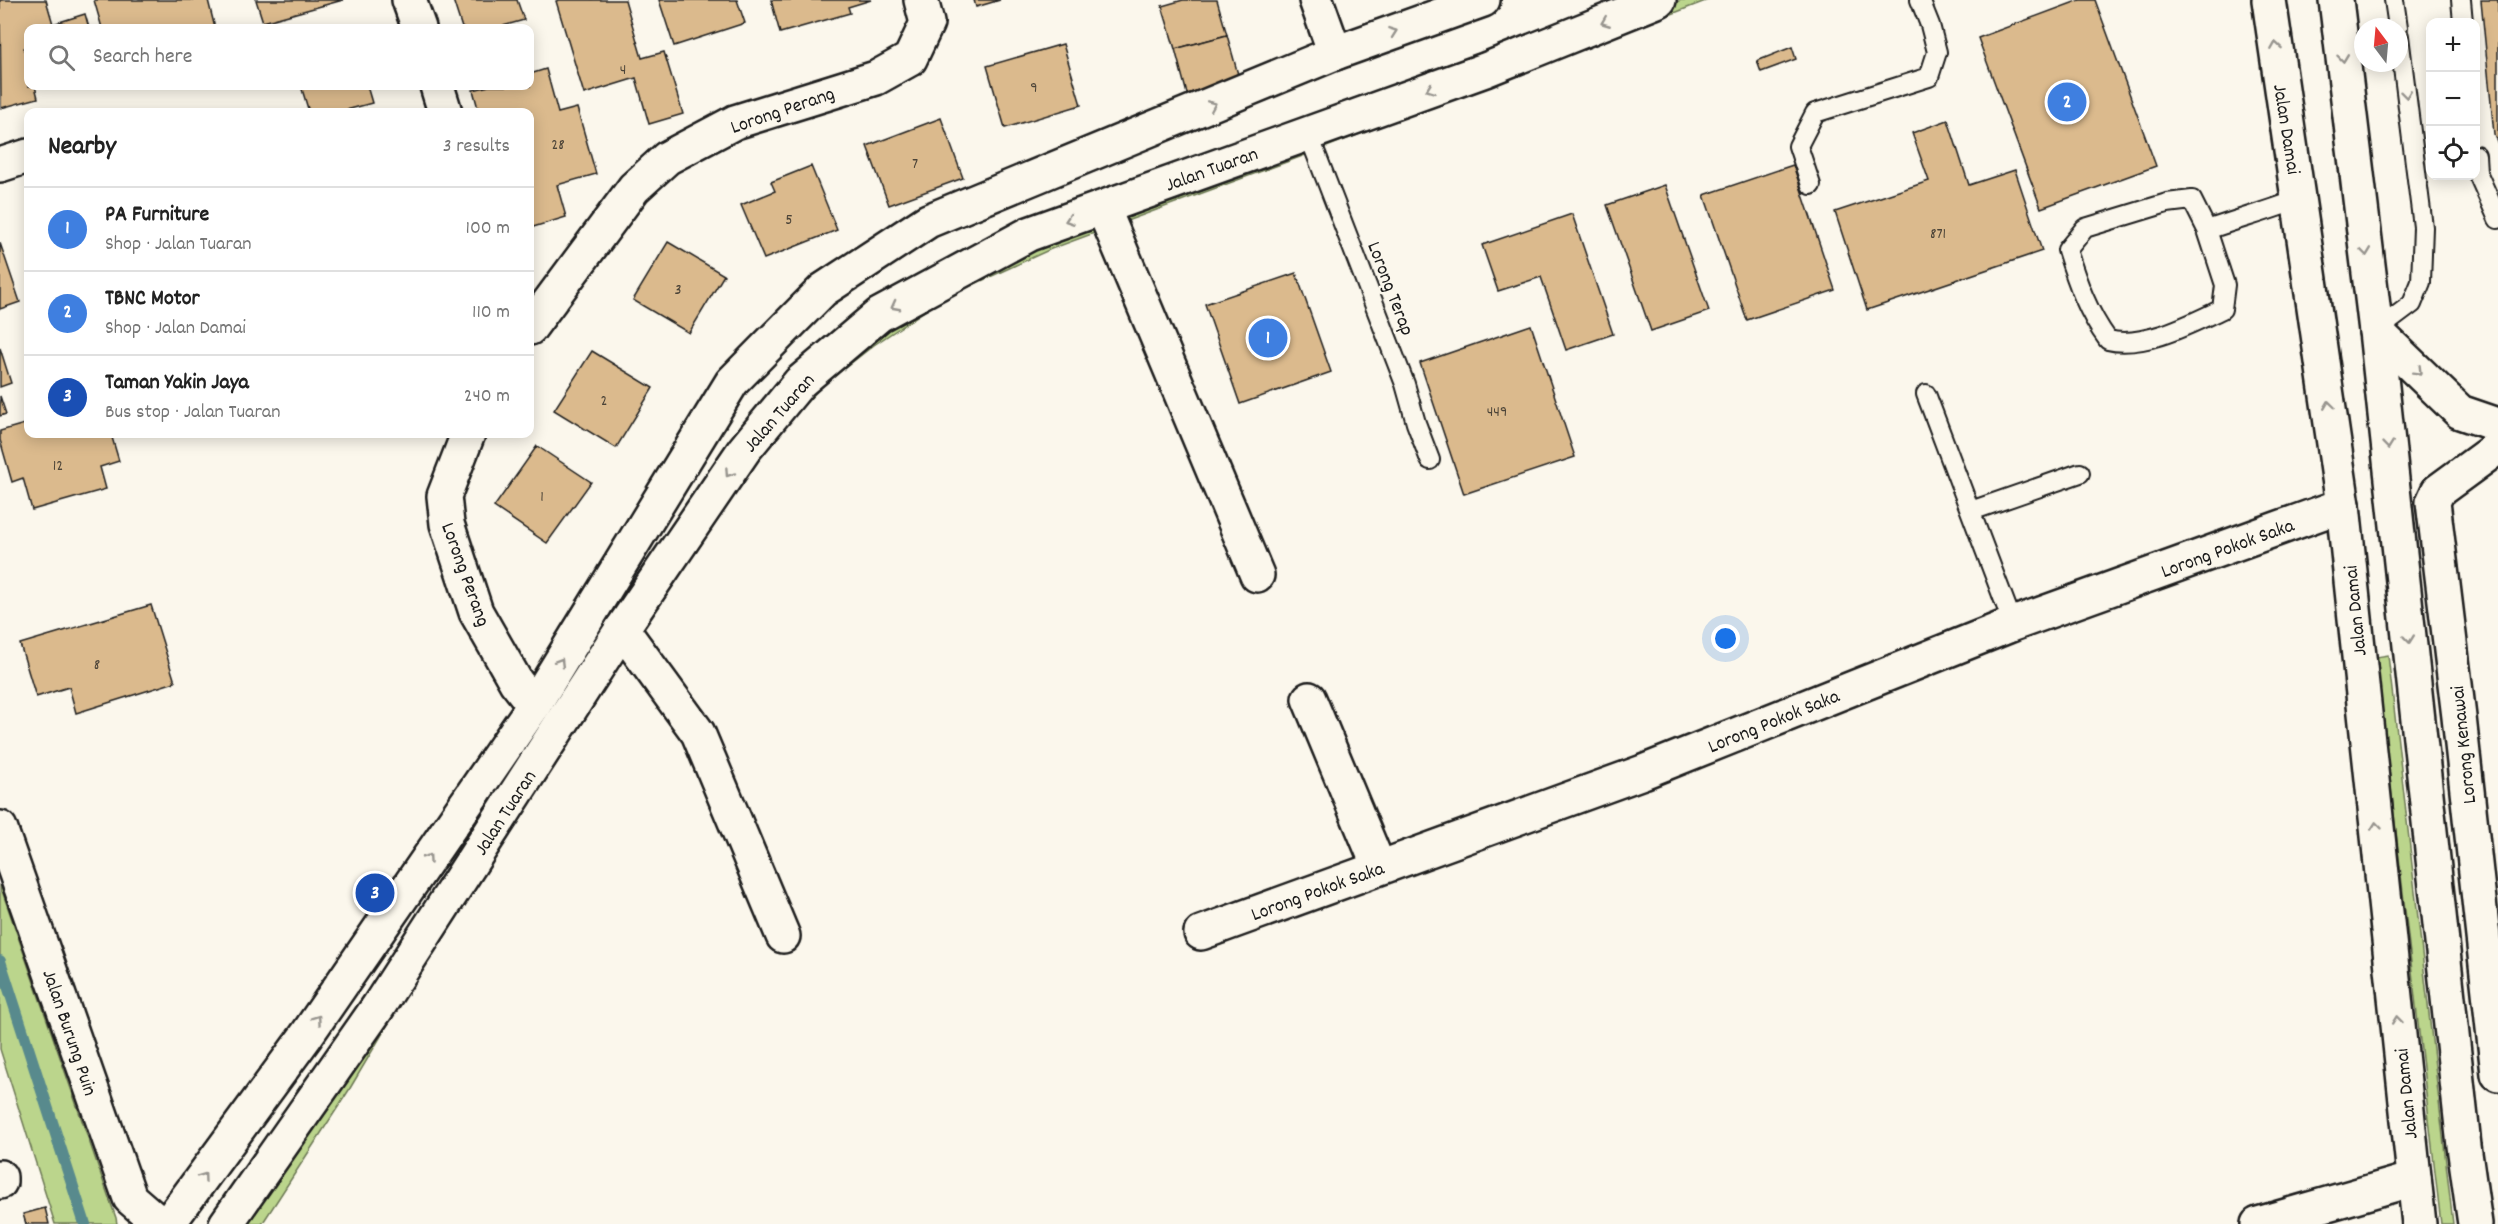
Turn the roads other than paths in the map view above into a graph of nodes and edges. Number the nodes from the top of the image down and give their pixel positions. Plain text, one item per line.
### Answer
1 (410, 0) edge
2 (921, 0) edge
3 (1316, 0) edge
4 (1483, 0) edge
5 (1659, 0) edge
6 (1920, 0) edge
7 (2268, 0) edge
8 (2336, 0) edge
9 (2394, 0) edge
10 (2461, 0) edge
11 (2397, 18) edge
12 (2463, 18) edge
13 (417, 24) edge
14 (1335, 53) junction
15 (2404, 72) edge
16 (438, 90) edge
17 (444, 108) edge
18 (1308, 133) junction
19 (24, 157) edge
20 (0, 165) edge
21 (2480, 179) edge
22 (1810, 185) dead end
23 (2299, 199) junction
24 (1103, 208) junction
25 (2498, 219) edge
26 (2207, 230) junction
27 (534, 323) edge
28 (2376, 332) junction
29 (1926, 394) dead end
30 (2498, 425) edge
31 (466, 438) edge
32 (2498, 447) edge
33 (1431, 460) dead end
34 (2080, 473) dead end
35 (2343, 505) junction
36 (1971, 512) junction
37 (1257, 575) dead end
38 (2013, 624) junction
39 (622, 628) junction
40 (1309, 699) dead end
41 (534, 705) junction
42 (0, 828) edge
43 (1379, 867) junction
44 (1201, 933) dead end
45 (783, 936) dead end
46 (2498, 1074) edge
47 (0, 1177) edge
48 (2414, 1179) junction
49 (0, 1182) edge
50 (160, 1224) edge
51 (168, 1224) edge
52 (226, 1224) edge
53 (2258, 1224) edge
54 (2419, 1224) edge
55 (2475, 1224) edge

1 - 13 main road
2 - 27 main road, Lorong Perang
3 - 14 main road
14 -> 4 main road, Jalan Tuaran
5 -> 18 main road, Jalan Tuaran
6 - 22 lane
23 -> 7 main road, Jalan Damai
8 -> 28 main road
9 - 11 lane
10 - 12 lane
41 -> 14 main road, Jalan Tuaran
15 -> 28 lane
16 - 17 main road
18 - 24 main road, Jalan Tuaran
18 - 33 lane, Lorong Terap
19 - 20 main road
21 - 25 lane
23 - 26 lane
35 -> 23 main road, Jalan Damai
24 - 37 main road
24 -> 39 main road, Jalan Tuaran
26 - 26 lane
28 -> 30 main road
28 -> 55 main road
29 - 36 lane
31 - 41 main road, Lorong Perang
32 - 46 main road, Lorong Kenawai
34 - 36 lane
35 - 38 main road, Lorong Pokok Saka
48 -> 35 main road, Jalan Damai
36 - 38 lane
38 - 43 main road, Lorong Pokok Saka
39 - 45 main road
39 - 52 main road, Jalan Tuaran
40 - 43 main road
51 -> 41 main road, Jalan Tuaran
42 - 50 main road, Jalan Burung Puin
43 - 44 main road, Lorong Pokok Saka
47 - 49 main road
48 - 53 main road
48 - 54 main road, Jalan Damai

